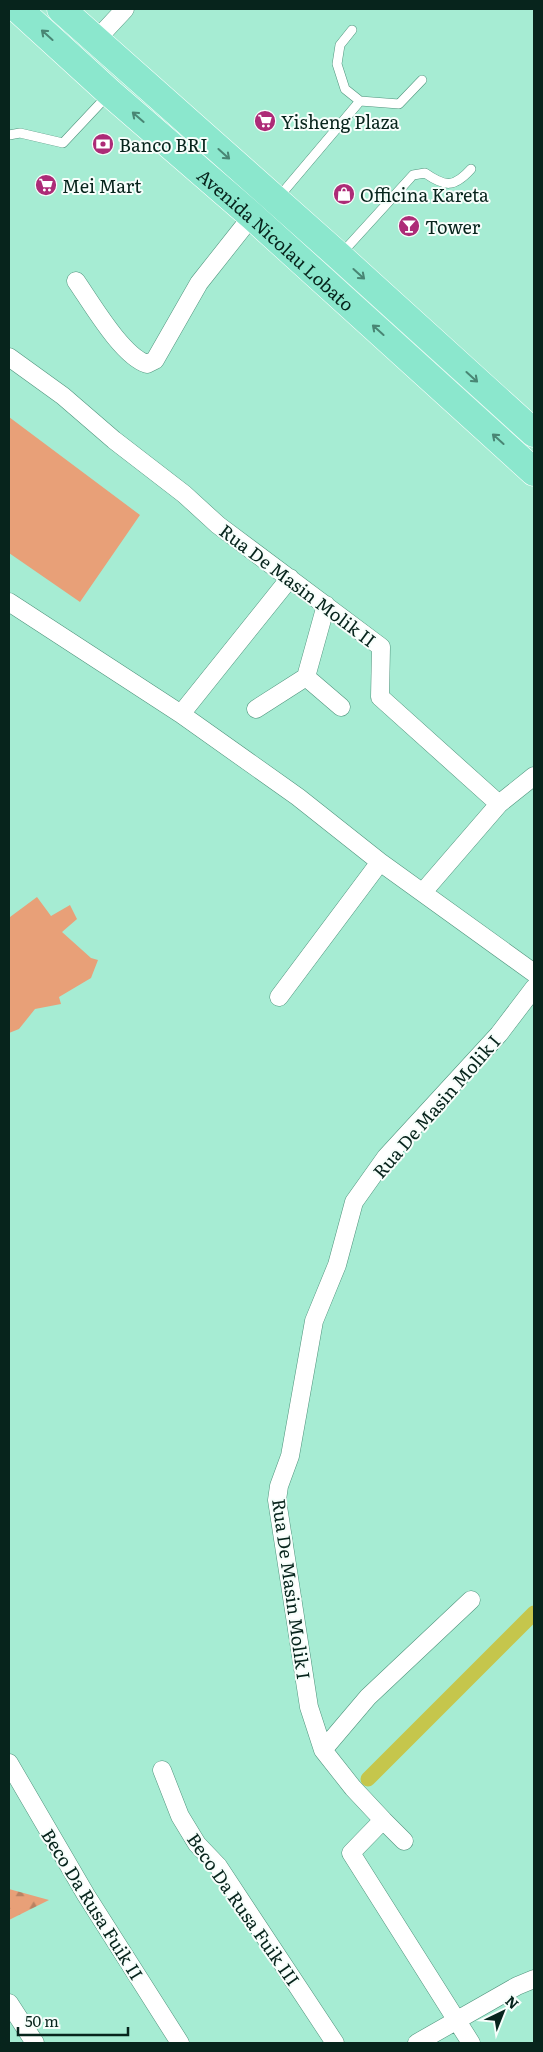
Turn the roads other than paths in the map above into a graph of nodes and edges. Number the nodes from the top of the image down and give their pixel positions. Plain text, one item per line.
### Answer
1 (18, 9) edge
2 (61, 9) edge
3 (126, 9) edge
4 (352, 30) dead end
5 (96, 40) junction
6 (422, 80) dead end
7 (110, 93) junction
8 (360, 101) junction
9 (9, 135) edge
10 (471, 168) dead end
11 (276, 200) junction
12 (252, 216) junction
13 (339, 256) junction
14 (76, 281) dead end
15 (9, 357) edge
16 (534, 433) edge
17 (534, 472) edge
18 (290, 578) junction
19 (9, 602) edge
20 (326, 606) junction
21 (306, 677) junction
22 (341, 707) dead end
23 (256, 710) dead end
24 (181, 714) junction
25 (534, 776) edge
26 (499, 804) junction
27 (380, 862) junction
28 (423, 892) junction
29 (534, 973) edge
30 (534, 988) edge
31 (279, 997) dead end
32 (471, 1600) dead end
33 (323, 1750) junction
34 (9, 1763) edge
35 (162, 1770) dead end
36 (383, 1820) junction
37 (404, 1841) dead end
38 (534, 1979) edge
39 (9, 2003) edge
40 (456, 2020) junction
41 (35, 2043) edge
42 (180, 2043) edge
43 (335, 2043) edge
44 (417, 2043) edge
45 (471, 2043) edge

7 -> 1 main road, Avenida Nicolau Lobato
2 - 5 main road, Avenida Nicolau Lobato
3 - 5 street
4 - 8 lane
5 -> 11 main road, Avenida Nicolau Lobato
6 - 8 lane
7 - 9 lane
12 -> 7 main road, Avenida Nicolau Lobato
8 - 11 lane
10 - 13 lane
11 - 13 main road, Avenida Nicolau Lobato
12 - 14 street
17 -> 12 main road, Avenida Nicolau Lobato
13 -> 16 main road, Avenida Nicolau Lobato
15 - 18 street, Rua De Masin Molik II
18 - 20 street, Rua De Masin Molik II
18 - 24 street
19 - 24 street
20 - 21 street
20 - 26 street, Rua De Masin Molik II
21 - 22 street
21 - 23 street
24 - 27 street
25 - 26 street
26 - 28 street
27 - 28 street
27 - 31 street
28 - 29 street
30 - 33 street, Rua De Masin Molik I
32 - 33 street
33 - 36 street, Rua De Masin Molik I
34 - 42 street, Beco Da Rusa Fuik II
35 - 43 street, Beco Da Rusa Fuik III
36 - 37 street, Rua De Masin Molik I
36 - 40 street
38 - 40 street
39 - 41 street
40 - 44 street
40 - 45 street

